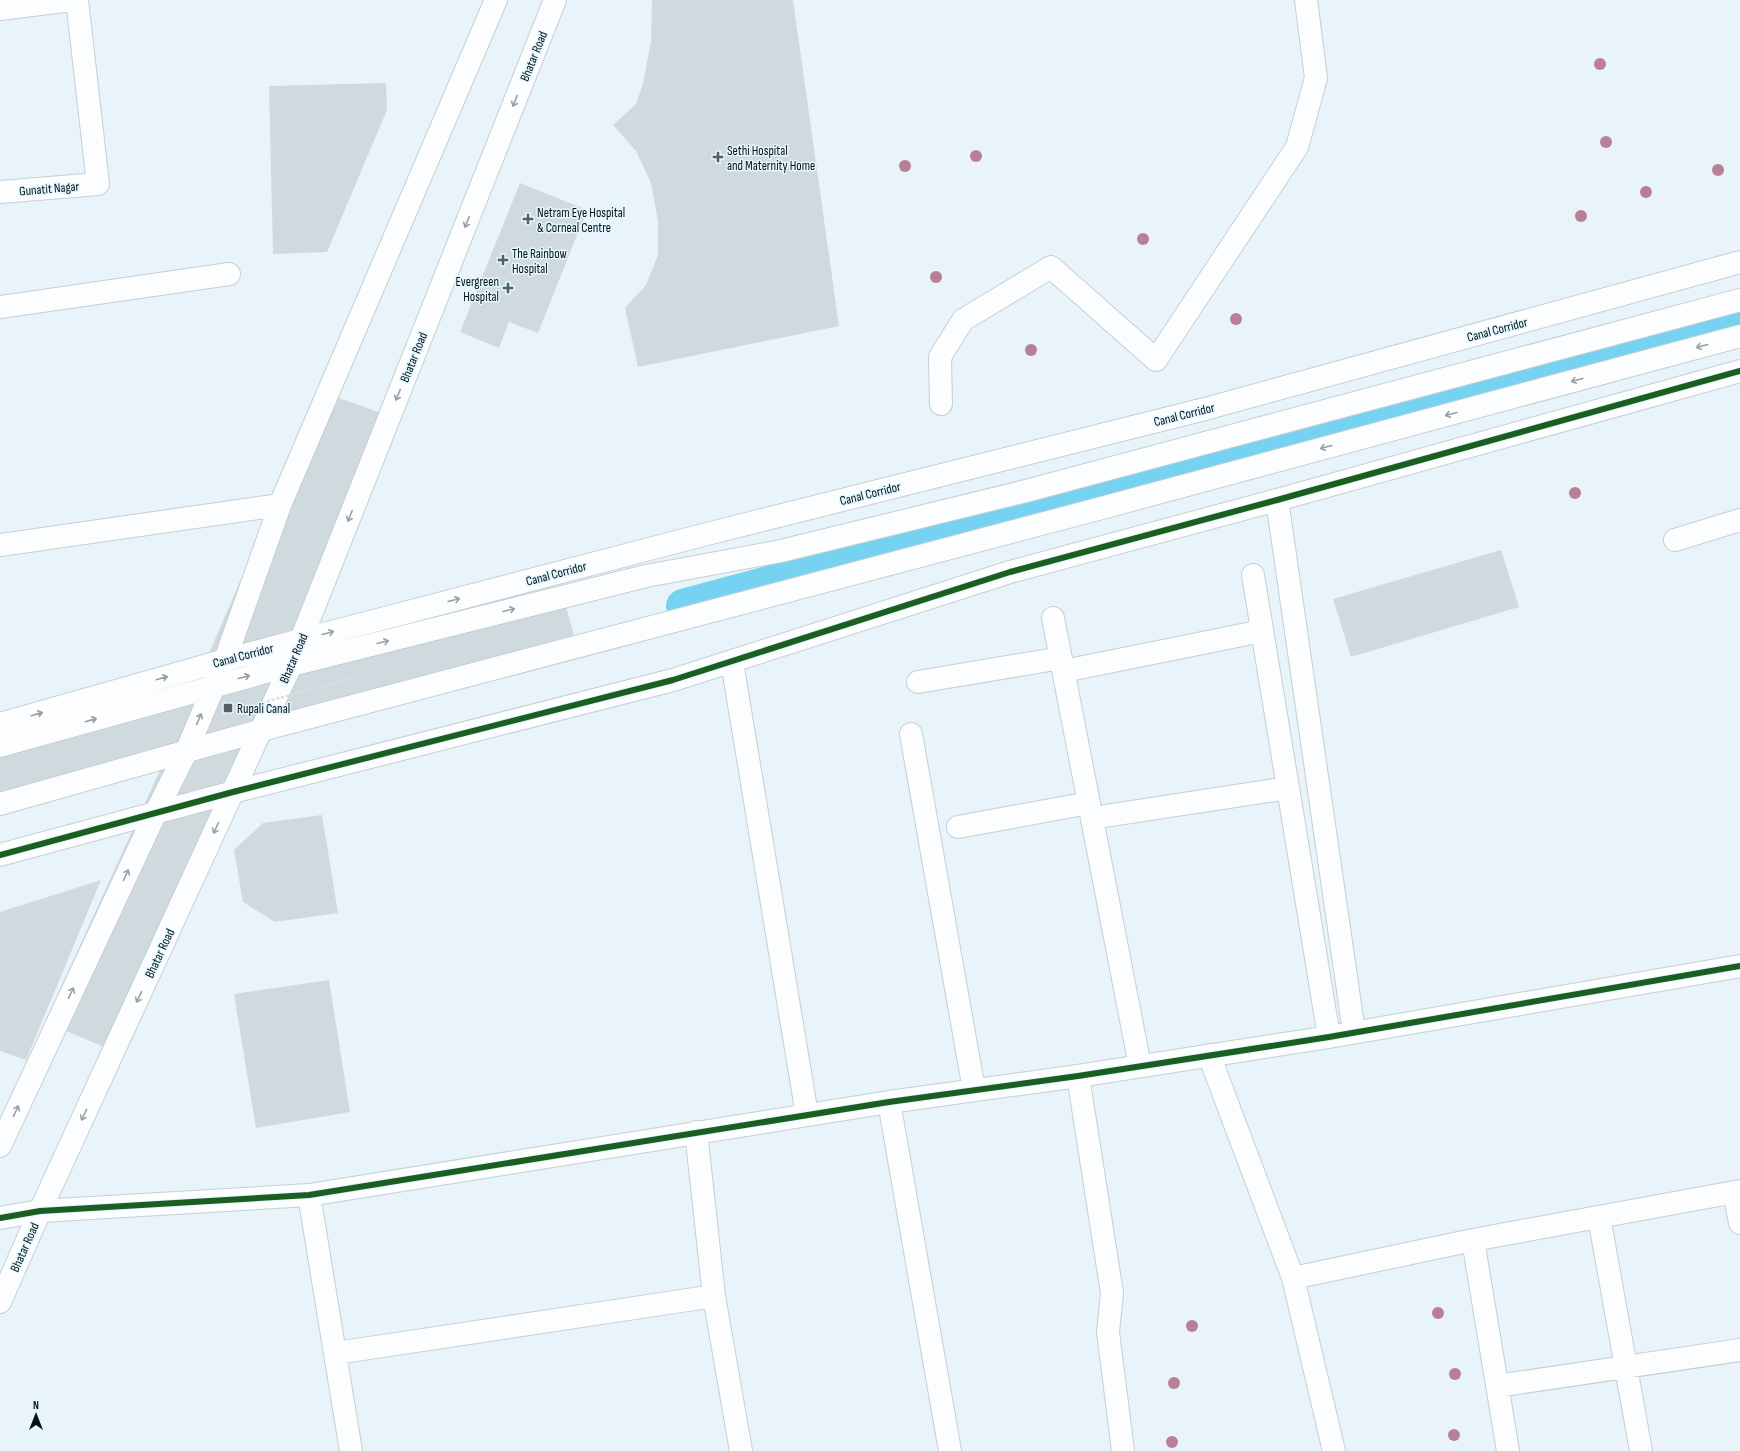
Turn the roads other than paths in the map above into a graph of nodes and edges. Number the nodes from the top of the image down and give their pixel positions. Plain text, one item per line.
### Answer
1 (72, 0) edge
2 (77, 0) edge
3 (496, 0) edge
4 (555, 0) edge
5 (1306, 0) edge
6 (0, 9) edge
7 (0, 192) edge
8 (1740, 262) edge
9 (229, 274) dead end
10 (1740, 300) edge
11 (0, 307) edge
12 (1740, 336) edge
13 (1740, 371) edge
14 (941, 404) dead end
15 (1277, 500) junction
16 (280, 505) junction
17 (1740, 520) edge
18 (1675, 540) dead end
19 (0, 544) edge
20 (1253, 575) dead end
21 (1053, 618) dead end
22 (1262, 631) junction
23 (302, 640) junction
24 (225, 660) junction
25 (732, 662) junction
26 (291, 665) junction
27 (1062, 665) junction
28 (918, 682) dead end
29 (214, 685) junction
30 (0, 724) edge
31 (262, 730) junction
32 (911, 734) dead end
33 (0, 746) edge
34 (186, 752) junction
35 (1288, 788) junction
36 (233, 792) junction
37 (0, 804) edge
38 (1091, 810) junction
39 (156, 812) junction
40 (958, 826) dead end
41 (0, 855) edge
42 (1740, 966) edge
43 (1354, 1032) junction
44 (1329, 1037) junction
45 (1209, 1055) junction
46 (1140, 1066) junction
47 (1078, 1076) junction
48 (974, 1090) junction
49 (889, 1102) junction
50 (807, 1115) junction
51 (696, 1132) junction
52 (0, 1146) edge
53 (1737, 1192) edge
54 (309, 1195) junction
55 (40, 1211) junction
56 (1599, 1217) junction
57 (0, 1218) edge
58 (1740, 1223) edge
59 (1473, 1240) junction
60 (1294, 1278) junction
61 (714, 1296) junction
62 (0, 1302) edge
63 (1740, 1350) edge
64 (336, 1353) junction
65 (1626, 1367) junction
66 (1497, 1386) junction
67 (351, 1451) edge
68 (741, 1451) edge
69 (950, 1451) edge
70 (1123, 1451) edge
71 (1334, 1451) edge
72 (1508, 1451) edge
73 (1641, 1451) edge

1 - 6 street
2 - 7 street, Gunatit Nagar
3 - 16 street
4 -> 23 street, Bhatar Road
5 - 14 street
23 -> 8 street, Canal Corridor
9 - 11 street
26 -> 10 street
12 -> 31 street
13 - 15 street
15 - 25 street
15 - 43 street
16 - 19 street
16 - 24 street
17 - 18 street
20 - 22 street
21 - 27 street
22 - 27 street
22 - 35 street
23 - 24 street, Canal Corridor
23 - 26 street, Bhatar Road
24 - 29 street
30 -> 24 street, Canal Corridor
25 - 36 street
25 - 50 street
29 -> 26 street
26 - 31 street, Bhatar Road
27 - 28 street
27 - 38 street
33 -> 29 street
34 -> 29 street
31 - 34 street
31 - 36 street, Bhatar Road
32 - 48 street
34 - 37 street
34 - 39 street
35 - 38 street
35 - 44 street
36 - 39 street
36 -> 55 street, Bhatar Road
38 - 40 street
38 - 46 street
39 - 41 street
52 -> 39 street
42 - 43 street
43 - 44 street
44 - 45 street
45 - 46 street
45 - 60 street
46 - 47 street
47 - 48 street
47 - 70 street
48 - 49 street
49 - 50 street
49 - 69 street
50 - 51 street
51 - 54 street
51 - 61 street
53 - 56 street
53 - 58 street
54 - 55 street
54 - 64 street
55 - 57 street
55 - 62 street, Bhatar Road
56 - 59 street
56 - 65 street
59 - 60 street
59 - 66 street
60 - 71 street
61 - 64 street
61 - 68 street
63 - 65 street
64 - 67 street
65 - 66 street
65 - 73 street
66 - 72 street

